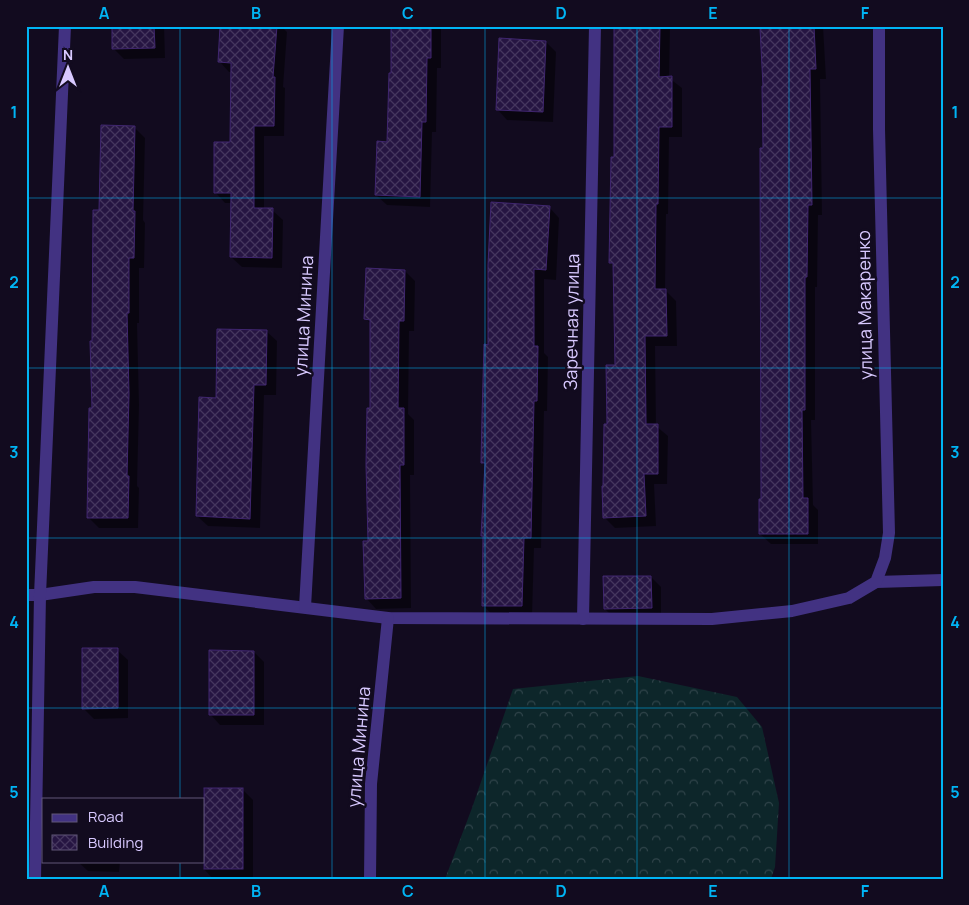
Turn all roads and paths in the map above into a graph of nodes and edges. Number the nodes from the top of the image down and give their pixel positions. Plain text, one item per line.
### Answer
1 (66, 26) edge
2 (338, 26) edge
3 (595, 26) edge
4 (879, 26) edge
5 (943, 580) edge
6 (876, 582) junction
7 (26, 595) edge
8 (40, 595) junction
9 (305, 607) junction
10 (388, 618) junction
11 (583, 619) junction
12 (35, 879) edge
13 (370, 879) edge

1 - 8 street
2 - 9 street, улица Минина
3 - 11 street, Заречная улица
4 - 6 street, улица Макаренко
5 - 6 street
6 - 11 street
7 - 8 street
8 - 9 street
8 - 12 street
9 - 10 street
10 - 11 street
10 - 13 street, улица Минина

